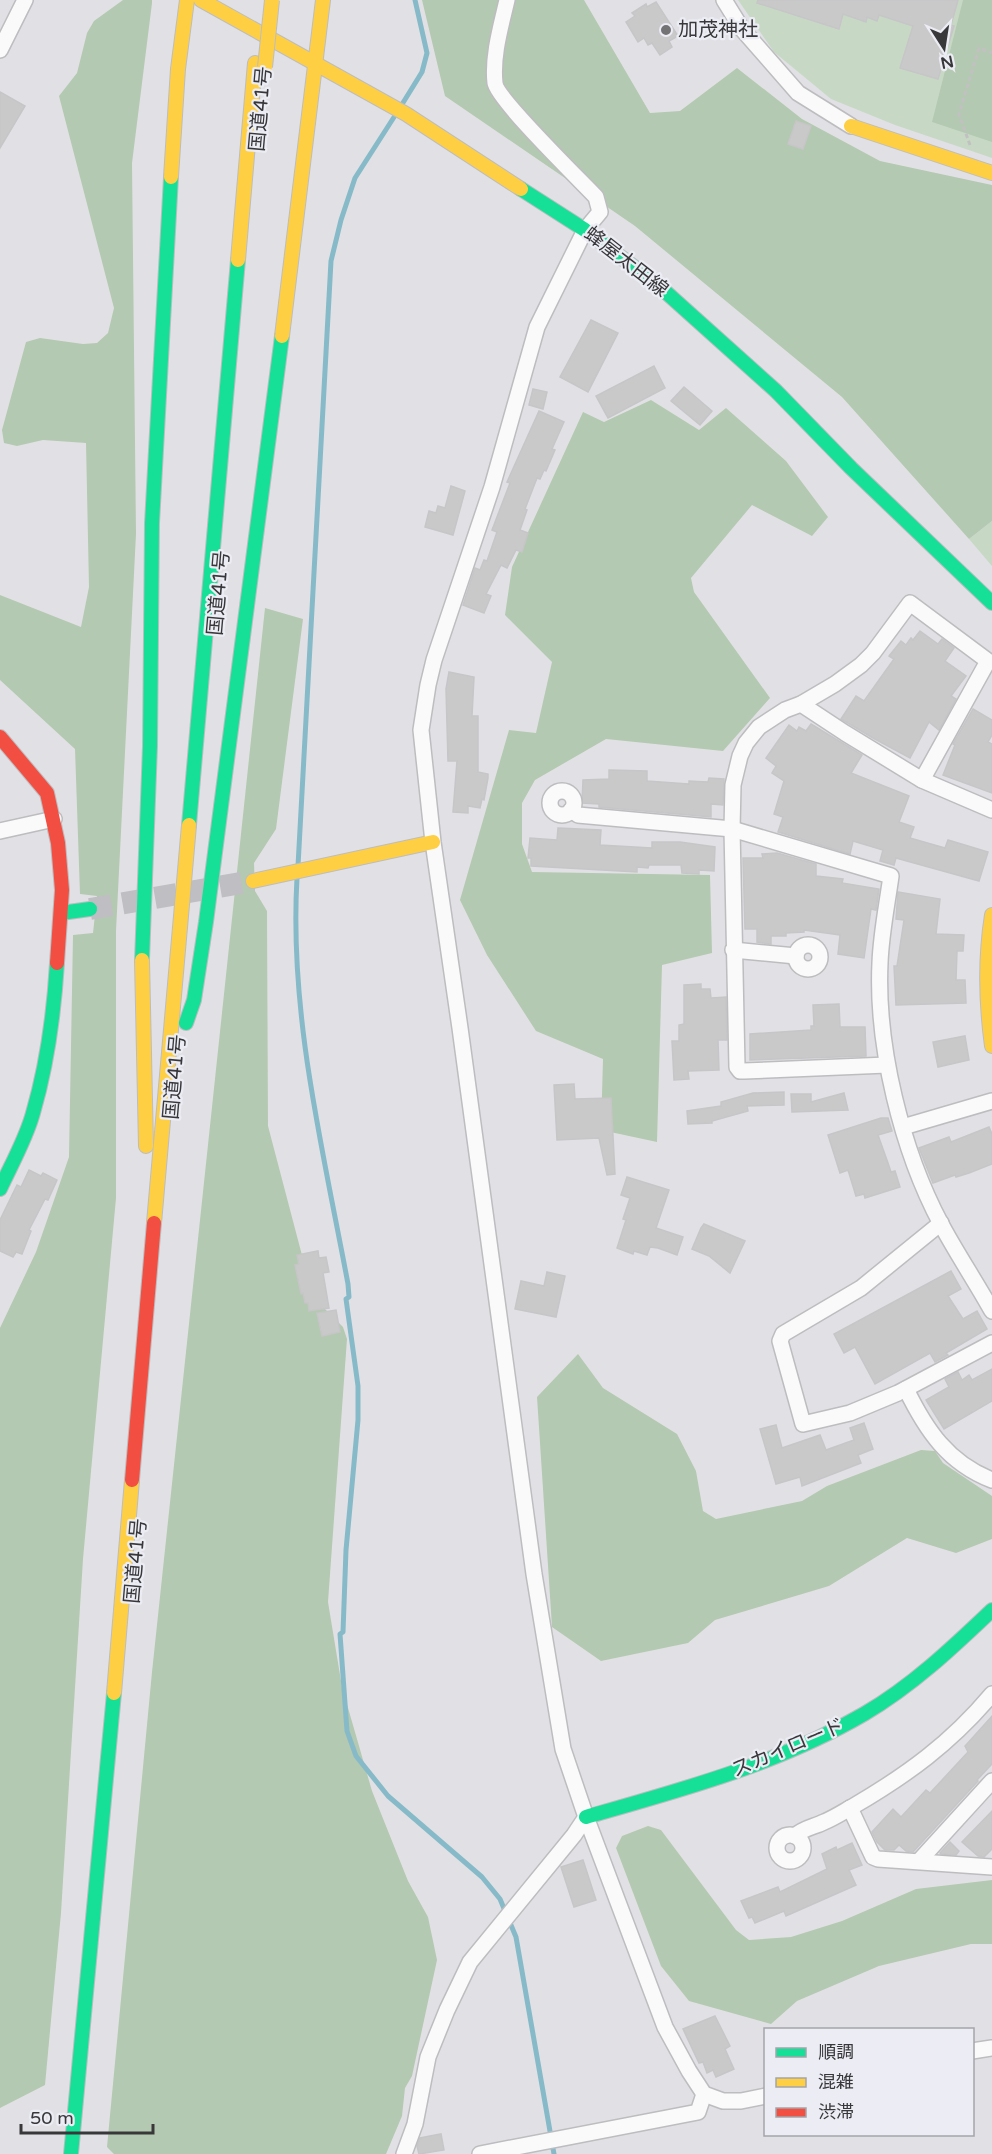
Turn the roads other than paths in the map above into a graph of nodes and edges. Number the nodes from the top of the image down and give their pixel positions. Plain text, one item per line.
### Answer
1 (25, 0) edge
2 (187, 0) edge
3 (201, 0) edge
4 (263, 0) edge
5 (272, 0) edge
6 (323, 0) edge
7 (507, 0) edge
8 (724, 0) edge
9 (0, 50) edge
10 (315, 64) junction
11 (260, 65) junction
12 (851, 126) joint
13 (985, 172) edge
14 (585, 230) junction
15 (992, 603) edge
16 (801, 704) junction
17 (0, 736) edge
18 (922, 780) junction
19 (571, 810) dead end
20 (992, 810) edge
21 (54, 819) junction
22 (732, 829) junction
23 (0, 831) edge
24 (433, 842) junction
25 (253, 880) tunnel mouth
26 (90, 909) tunnel mouth
27 (61, 913) junction
28 (992, 915) edge
29 (733, 950) junction
30 (796, 956) dead end
31 (990, 1023) edge
32 (992, 1046) edge
33 (177, 1050) junction
34 (887, 1065) junction
35 (992, 1101) edge
36 (903, 1127) junction
37 (0, 1189) edge
38 (941, 1223) junction
39 (992, 1311) edge
40 (992, 1343) edge
41 (906, 1389) junction
42 (133, 1469) junction
43 (992, 1480) edge
44 (992, 1610) edge
45 (992, 1694) edge
46 (992, 1781) edge
47 (850, 1808) junction
48 (586, 1817) junction
49 (795, 1836) dead end
50 (919, 1861) junction
51 (992, 1867) edge
52 (992, 2048) edge
53 (974, 2051) edge
54 (704, 2094) junction
55 (764, 2096) edge
56 (71, 2154) edge
57 (80, 2154) edge
58 (404, 2154) edge
59 (480, 2154) edge

1 - 9 street
2 - 42 main road
3 - 10 main road, 蜂屋太田線
4 - 11 main road, 国道41号
5 - 11 main road, 国道41号, bridge
6 - 10 main road
7 - 14 street
8 - 12 street
10 - 14 main road, 蜂屋太田線
10 - 33 main road
11 - 33 main road, 国道41号
11 - 42 main road, 国道41号
12 - 13 main road
14 - 15 main road, 蜂屋太田線
14 - 24 street
16 - 18 street
16 - 18 street
16 - 22 street
17 - 21 main road
18 - 20 street
19 - 22 street
21 - 23 street
21 - 27 main road
22 - 29 street
22 - 34 street
24 - 25 main road
24 - 48 street
26 - 27 main road
27 - 37 main road
28 - 31 main road
29 - 30 street
29 - 34 street
31 - 32 main road
33 - 57 main road, 国道41号
34 - 36 street
35 - 36 street
36 - 38 street
38 - 39 street
38 - 41 street
40 - 41 street
41 - 43 street
42 - 56 main road, 国道41号
44 - 48 main road, スカイロード
45 - 47 street
46 - 50 street
47 - 49 street
47 - 50 street
48 - 54 street
48 - 58 street
50 - 51 street
52 - 53 street
54 - 55 street
54 - 59 street

